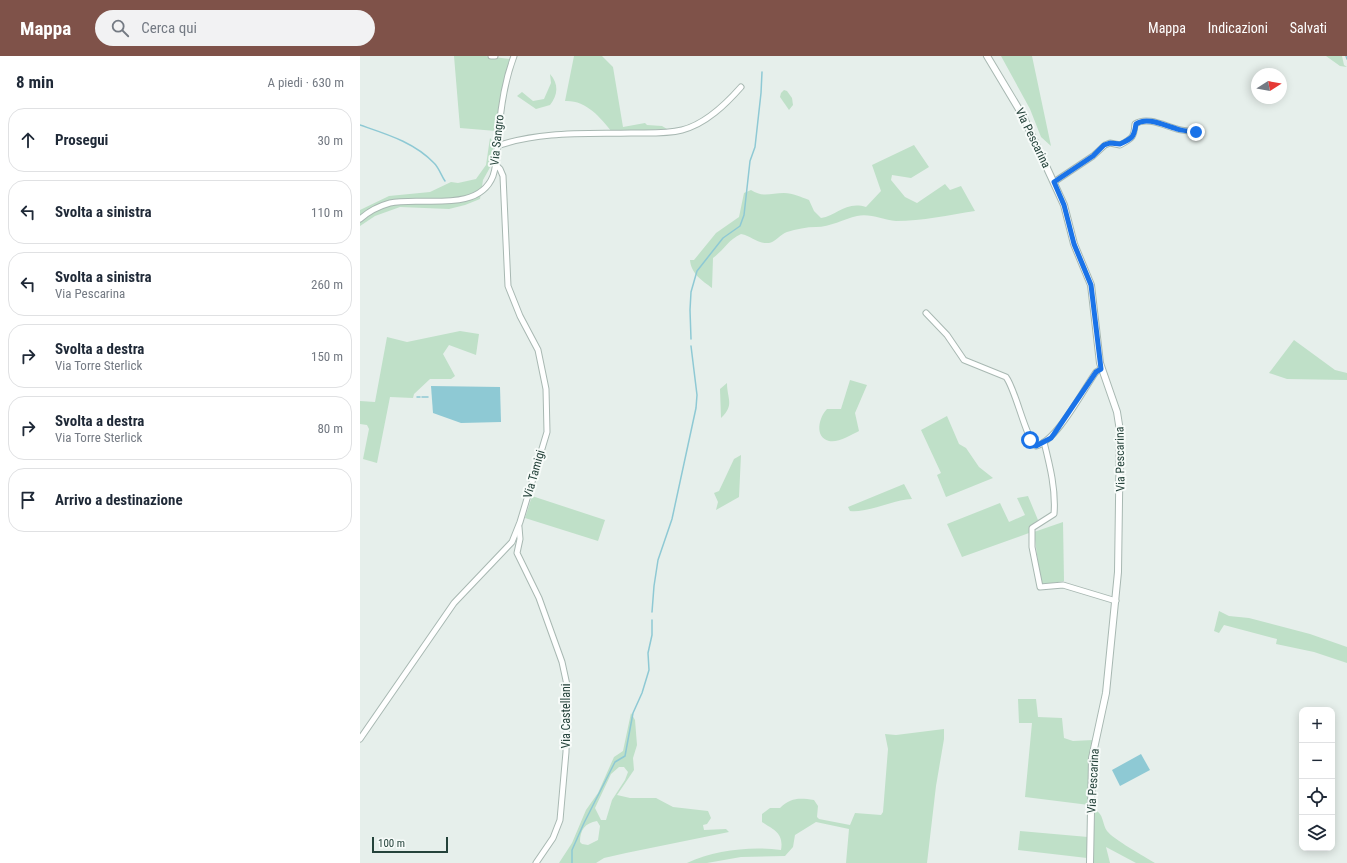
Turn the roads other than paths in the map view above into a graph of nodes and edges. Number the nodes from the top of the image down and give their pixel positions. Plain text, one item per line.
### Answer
1 (491, 56) edge
2 (495, 56) edge
3 (988, 56) edge
4 (512, 57) edge
5 (741, 87) dead end
6 (1196, 132) dead end
7 (497, 146) junction
8 (496, 165) junction
9 (1054, 182) junction
10 (360, 219) edge
11 (926, 313) dead end
12 (1101, 369) junction
13 (1044, 442) junction
14 (519, 524) junction
15 (1116, 601) junction
16 (360, 739) edge
17 (536, 863) edge
18 (1090, 863) edge

1 - 2 street
3 - 9 street, Via Pescarina
4 - 7 street, Via Sangro
5 - 7 street
6 - 9 street
7 - 8 street, Via Sangro
8 - 10 street, Via Sangro
8 - 14 street, Via Tamigi
9 - 12 street, Via Pescarina
11 - 13 street
12 - 13 street
12 - 15 street, Via Pescarina
13 - 15 street
14 - 16 street, Via Tamigi
14 - 17 street, Via Castellani
15 - 18 street, Via Pescarina

